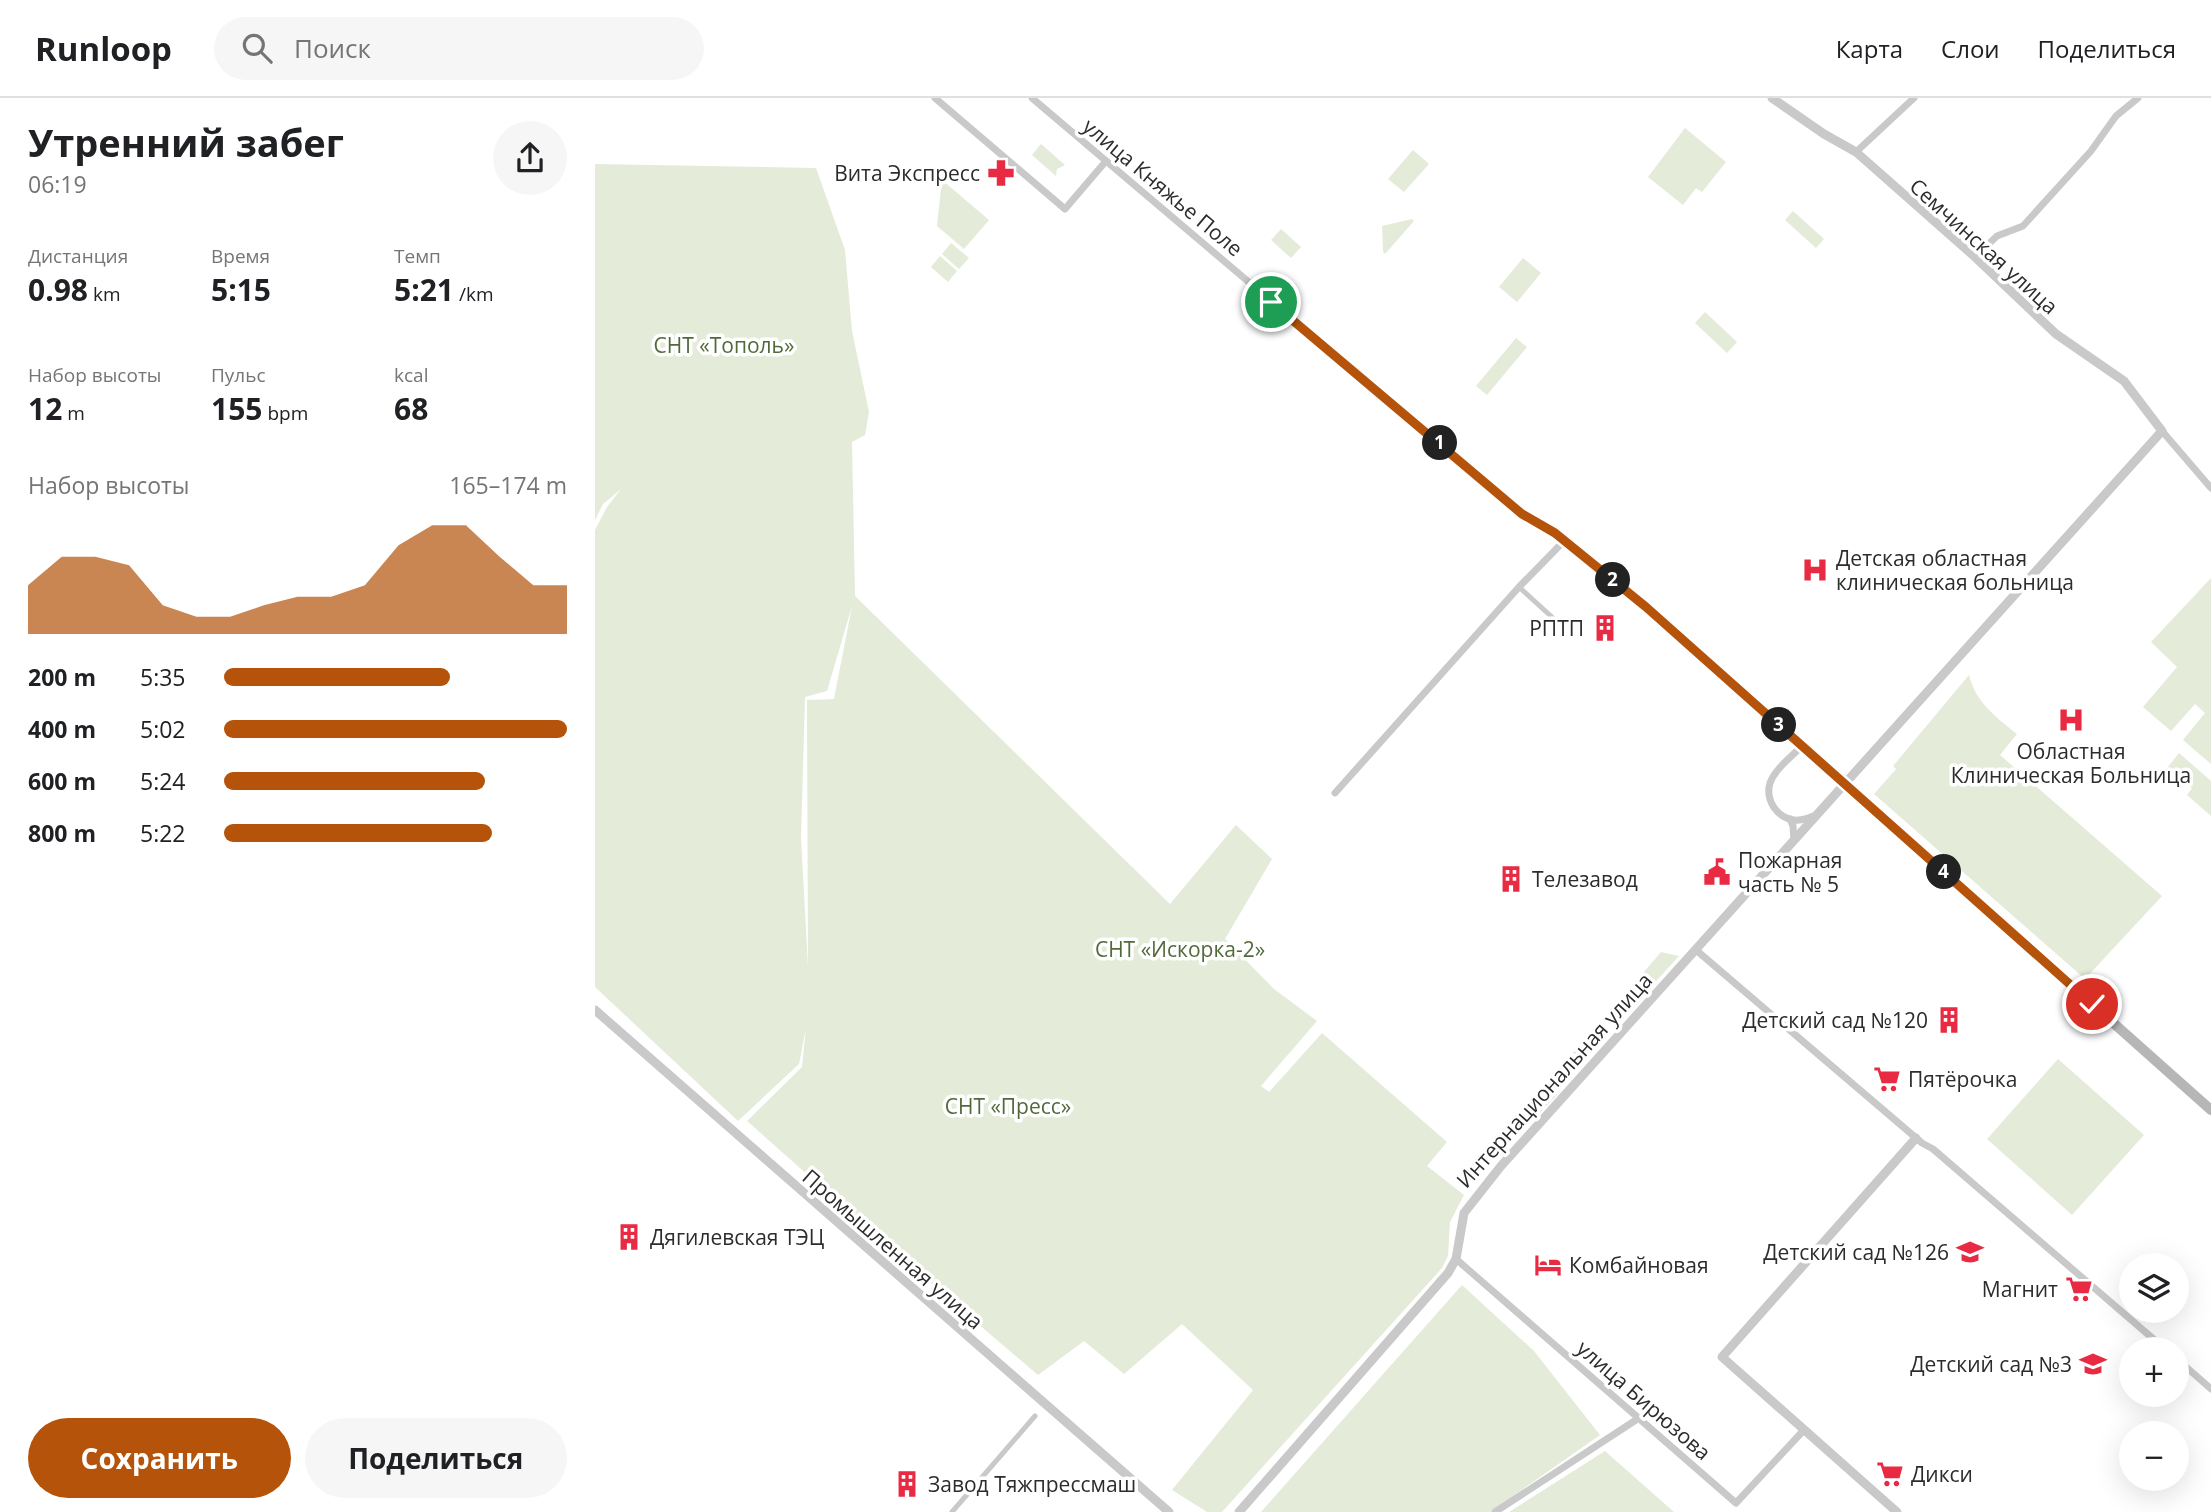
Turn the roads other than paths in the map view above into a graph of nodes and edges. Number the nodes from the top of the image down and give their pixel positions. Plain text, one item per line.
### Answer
1 (935, 98) edge
2 (1031, 98) edge
3 (1772, 98) edge
4 (1914, 98) edge
5 (2138, 98) edge
6 (1856, 152) junction
7 (1106, 161) junction
8 (1975, 257) junction
9 (2162, 431) junction
10 (2211, 488) edge
11 (1564, 541) junction
12 (1519, 587) junction
13 (1553, 618) dead end
14 (1802, 746) junction
15 (1845, 783) junction
16 (1335, 793) dead end
17 (1817, 815) junction
18 (1790, 819) junction
19 (1794, 841) junction
20 (1696, 950) junction
21 (595, 1010) edge
22 (2211, 1110) edge
23 (1916, 1138) junction
24 (1456, 1259) junction
25 (2151, 1337) edge
26 (2189, 1370) edge
27 (2211, 1389) edge
28 (1035, 1416) dead end
29 (1639, 1418) junction
30 (1803, 1431) junction
31 (952, 1512) edge
32 (1168, 1512) edge
33 (1239, 1512) edge
34 (1495, 1512) edge
35 (1897, 1512) edge

1 - 7 street
2 - 7 street, улица Княжье Поле
3 - 6 street, Семчинская улица
4 - 6 street
5 - 8 street
6 - 8 street, Семчинская улица
7 - 11 street, улица Княжье Поле
8 - 9 street, Семчинская улица
9 - 10 street
9 - 15 street
11 - 12 street
11 - 14 street
12 - 13 street
12 - 16 street
14 - 15 street
14 - 18 street
15 - 17 street, Интернациональная улица
15 - 22 main road
17 - 18 street
17 - 19 street, Интернациональная улица
18 - 19 street
19 - 20 street, Интернациональная улица
20 - 23 street
20 - 24 street, Интернациональная улица
21 - 32 street, Промышленная улица
23 - 25 street
23 - 30 street
24 - 29 street, улица Бирюзова
24 - 33 street, Интернациональная улица
26 - 27 street
28 - 31 street
29 - 30 street, улица Бирюзова
29 - 34 street
30 - 35 street

